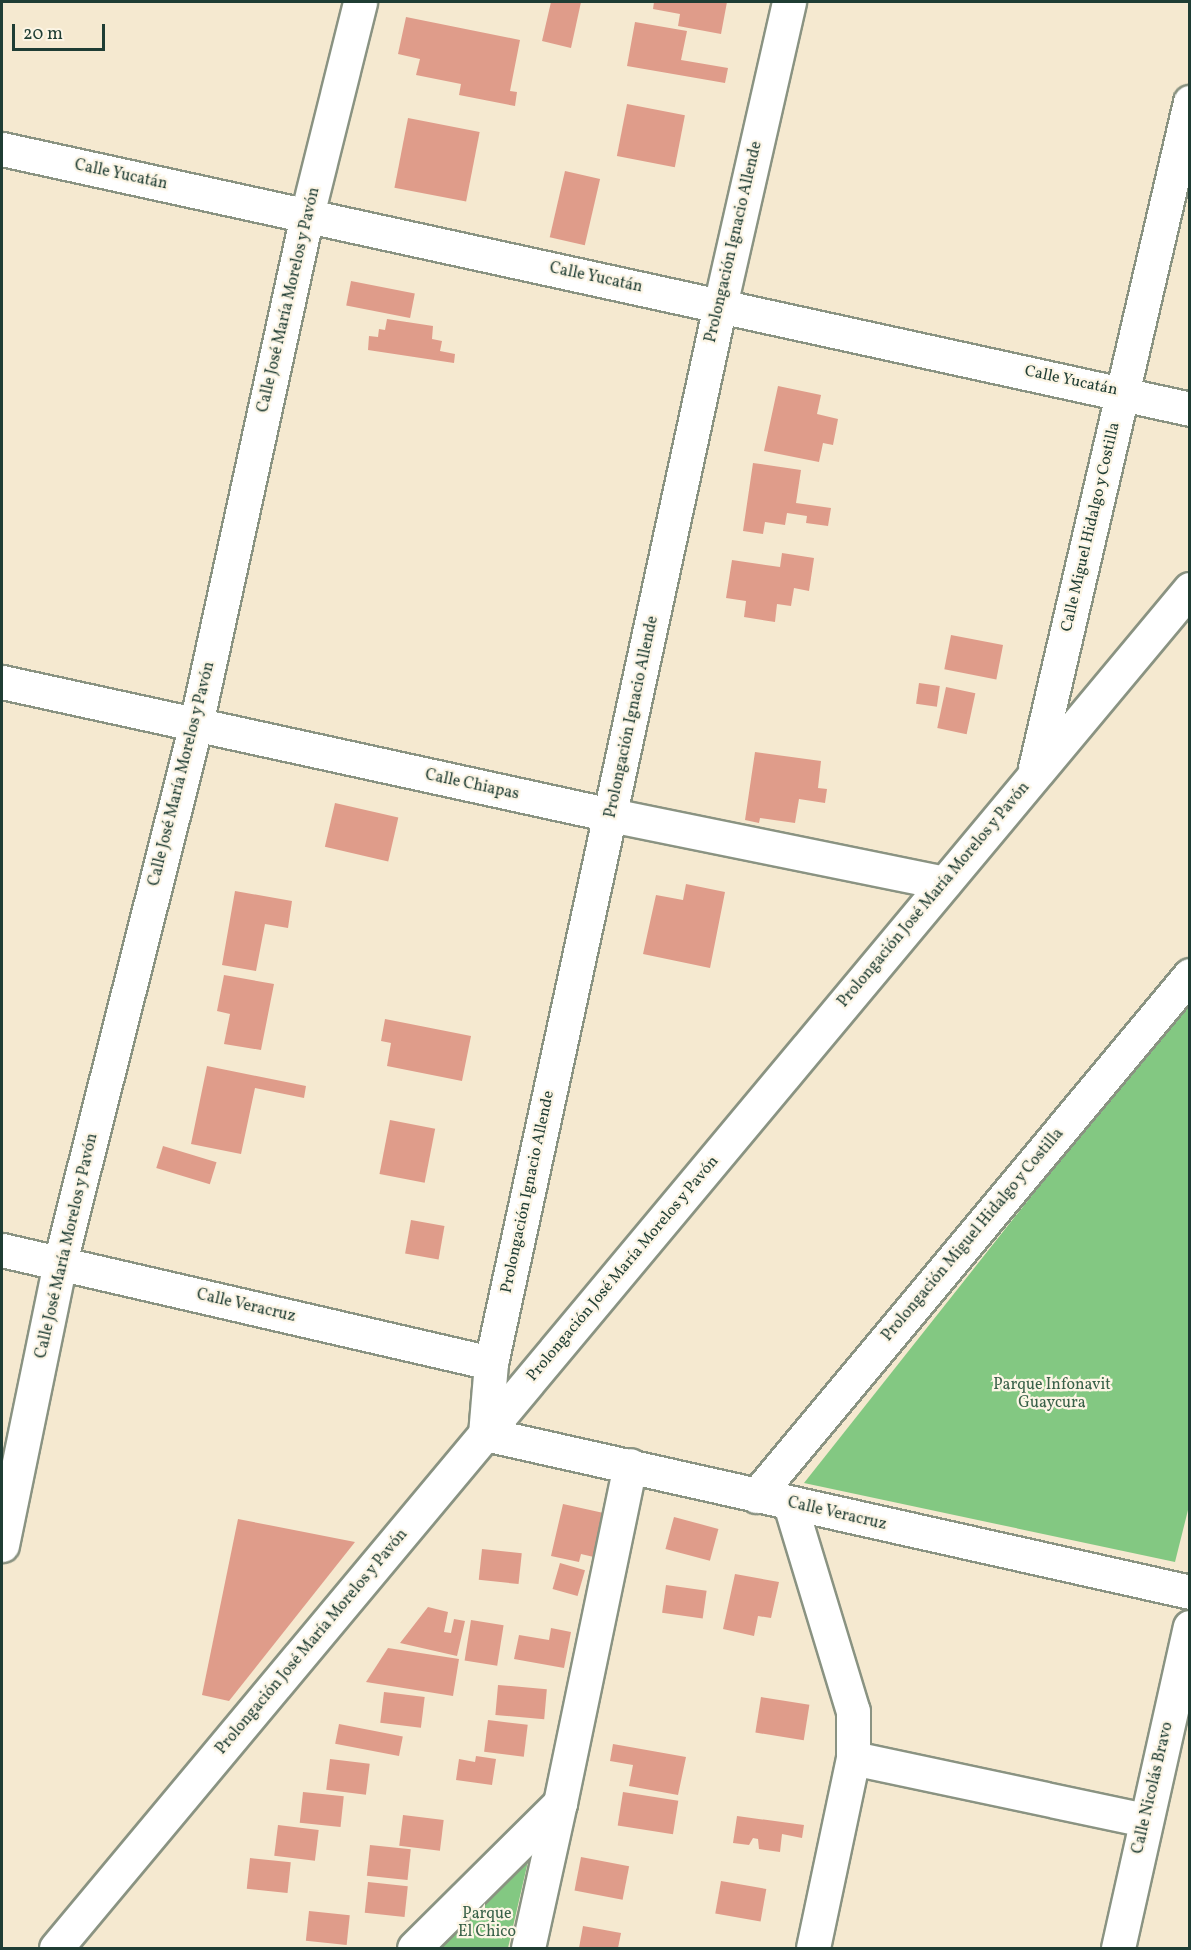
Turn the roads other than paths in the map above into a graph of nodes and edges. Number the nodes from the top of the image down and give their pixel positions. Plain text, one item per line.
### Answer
1 (360, 2) edge
2 (789, 2) edge
3 (1190, 102) edge
4 (2, 149) edge
5 (307, 215) junction
6 (720, 305) junction
7 (1122, 393) junction
8 (1190, 409) edge
9 (1190, 589) edge
10 (2, 682) edge
11 (196, 724) junction
12 (1033, 776) junction
13 (611, 815) junction
14 (944, 884) junction
15 (1190, 975) edge
16 (2, 1250) edge
17 (60, 1262) junction
18 (491, 1363) junction
19 (485, 1434) junction
20 (630, 1465) junction
21 (756, 1496) junction
22 (790, 1504) junction
23 (2, 1545) edge
24 (1190, 1592) edge
25 (1190, 1627) edge
26 (854, 1758) junction
27 (560, 1803) junction
28 (1146, 1820) junction
29 (56, 1948) edge
30 (414, 1948) edge
31 (528, 1948) edge
32 (813, 1948) edge
33 (1118, 1948) edge

1 - 5 street, Calle José María Morelos y Pavón
2 - 6 street, Prolongación Ignacio Allende
3 - 7 street, Calle Miguel Hidalgo y Costilla
4 - 5 street, Calle Yucatán
5 - 6 street, Calle Yucatán
5 - 11 street, Calle José María Morelos y Pavón
6 - 7 street, Calle Yucatán
6 - 13 street, Prolongación Ignacio Allende
7 - 8 street, Calle Yucatán
7 - 12 street, Calle Miguel Hidalgo y Costilla
9 - 12 street, Prolongación José María Morelos y Pavón
10 - 11 street, Calle Chiapas
11 - 13 street, Calle Chiapas
11 - 17 street, Calle José María Morelos y Pavón
12 - 14 street, Prolongación José María Morelos y Pavón
13 - 14 street, Calle Chiapas
13 - 18 street, Prolongación Ignacio Allende
14 - 19 street, Prolongación José María Morelos y Pavón
15 - 21 street, Prolongación Miguel Hidalgo y Costilla
16 - 17 street, Calle Veracruz
17 - 18 street, Calle Veracruz
17 - 23 street, Calle José María Morelos y Pavón
18 - 19 street, Prolongación Ignacio Allende
19 - 20 street, Calle Veracruz
19 - 29 street, Prolongación José María Morelos y Pavón
20 - 21 street, Calle Veracruz
20 - 27 street
21 - 22 street, Calle Veracruz
22 - 24 street, Calle Veracruz
22 - 26 street
25 - 28 street, Calle Nicolás Bravo
26 - 28 street
26 - 32 street
27 - 30 street
27 - 31 street
28 - 33 street, Calle Nicolás Bravo

